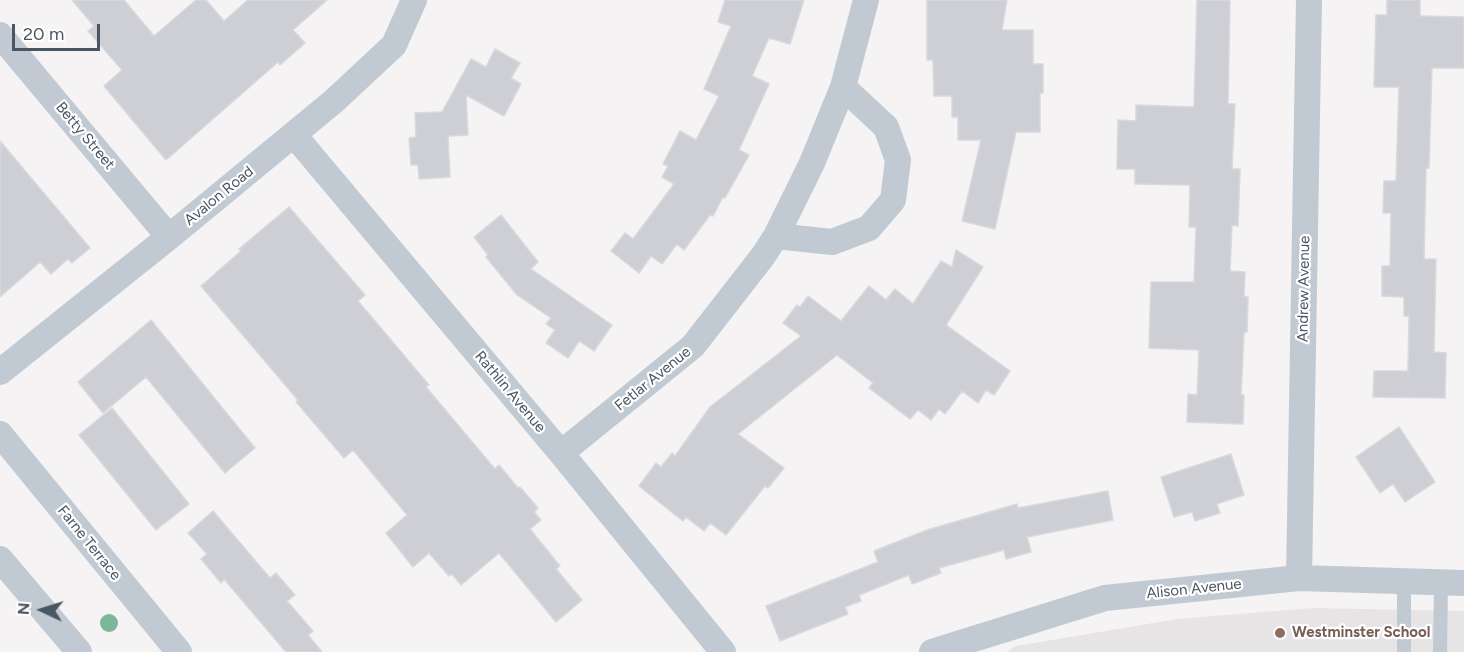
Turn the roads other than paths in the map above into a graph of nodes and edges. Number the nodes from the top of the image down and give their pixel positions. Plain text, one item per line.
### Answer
1 (414, 0) edge
2 (866, 0) edge
3 (1309, 0) edge
4 (0, 34) edge
5 (843, 87) junction
6 (294, 135) junction
7 (776, 236) junction
8 (170, 237) junction
9 (0, 372) edge
10 (0, 434) edge
11 (561, 453) junction
12 (0, 559) edge
13 (1299, 578) junction
14 (1404, 582) junction
15 (1453, 583) edge
16 (79, 652) edge
17 (179, 652) edge
18 (723, 652) edge
19 (932, 652) edge
20 (1404, 652) edge
21 (1440, 652) edge

1 - 6 street, Avalon Road
2 - 5 street, Fetlar Avenue
3 - 13 street, Andrew Avenue
4 - 8 street, Betty Street
5 - 7 street, Fetlar Avenue
5 - 7 street
6 - 8 street, Avalon Road
6 - 11 street, Rathlin Avenue
7 - 11 street, Fetlar Avenue
8 - 9 street, Avalon Road
10 - 17 street, Farne Terrace
11 - 18 street, Rathlin Avenue
12 - 16 street
13 - 14 street, Alison Avenue
13 - 19 street, Alison Avenue
14 - 15 street, Alison Avenue
14 - 20 lane
15 - 21 lane

